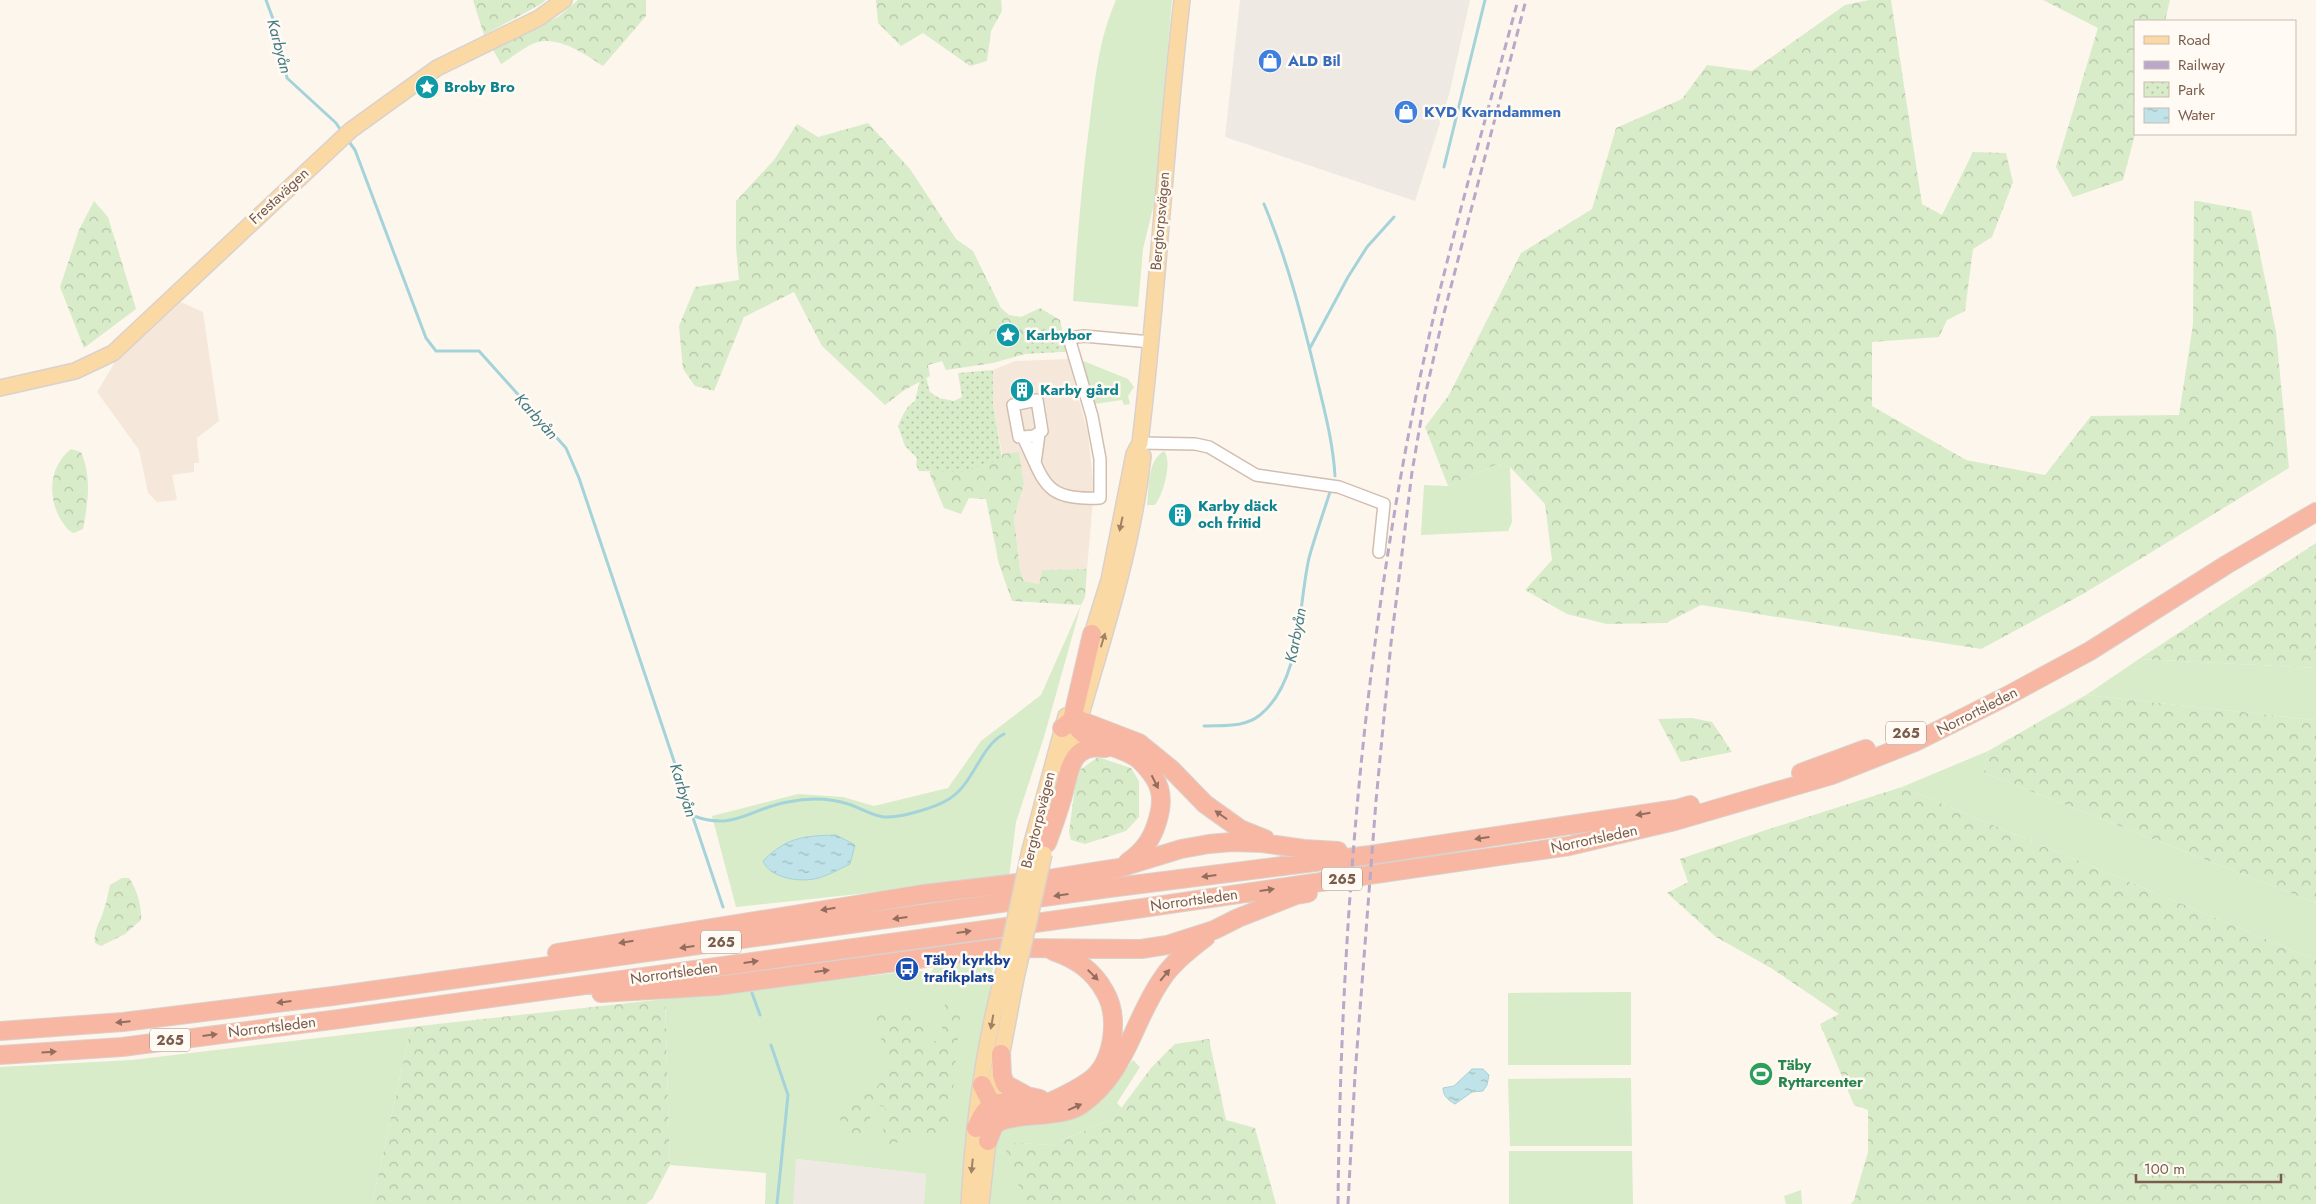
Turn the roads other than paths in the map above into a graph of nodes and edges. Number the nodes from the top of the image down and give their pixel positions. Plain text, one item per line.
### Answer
1 (564, 0) edge
2 (1182, 0) edge
3 (1151, 342) junction
4 (0, 388) edge
5 (1039, 434) junction
6 (1023, 437) junction
7 (1140, 443) junction
8 (1035, 463) junction
9 (2316, 500) edge
10 (2316, 512) edge
11 (1379, 552) dead end
12 (1092, 634) joint
13 (1072, 724) junction
14 (1120, 750) junction
15 (1448, 842) junction
16 (1280, 844) junction
17 (1569, 846) junction
18 (1046, 848) junction
19 (1119, 868) junction
20 (1214, 930) junction
21 (1035, 948) junction
22 (1010, 977) junction
23 (333, 996) junction
24 (339, 1019) junction
25 (0, 1031) edge
26 (1001, 1054) junction
27 (0, 1055) edge
28 (982, 1084) junction
29 (1061, 1097) junction
30 (992, 1105) junction
31 (1030, 1117) junction
32 (982, 1134) junction
33 (968, 1204) edge
34 (981, 1204) edge

1 - 4 main road, Frestavägen
2 - 3 main road, Bergtorpsvägen
3 - 7 main road, Bergtorpsvägen
3 - 8 street
5 - 6 street
5 - 6 street
5 - 8 street
6 - 8 street
7 - 11 street
7 -> 12 main road, Bergtorpsvägen
13 -> 7 main road, Bergtorpsvägen
9 -> 15 highway, Norrortsleden / 265
10 - 17 highway, Norrortsleden / 265
12 - 13 highway
13 - 14 highway
16 -> 13 highway
13 - 18 main road, Bergtorpsvägen
13 - 22 main road, Bergtorpsvägen, bridge
14 - 18 highway
14 -> 19 highway
15 - 16 highway
15 -> 23 highway, Norrortsleden / 265
16 - 19 highway
17 - 20 highway
24 -> 17 highway, Norrortsleden / 265
18 - 22 main road, Bergtorpsvägen, bridge
19 -> 23 highway
20 - 21 highway
31 -> 20 highway
24 -> 21 highway
21 -> 29 highway
22 - 26 main road, Bergtorpsvägen
22 -> 28 main road, Bergtorpsvägen
23 -> 25 highway, Norrortsleden / 265
27 -> 24 highway, Norrortsleden / 265
26 - 29 highway
26 - 30 main road, Bergtorpsvägen
28 - 30 highway
28 - 32 main road, Bergtorpsvägen
29 - 30 highway
30 - 31 highway
30 - 32 highway
31 - 32 highway
32 -> 33 main road, Bergtorpsvägen
32 - 34 main road, Bergtorpsvägen

